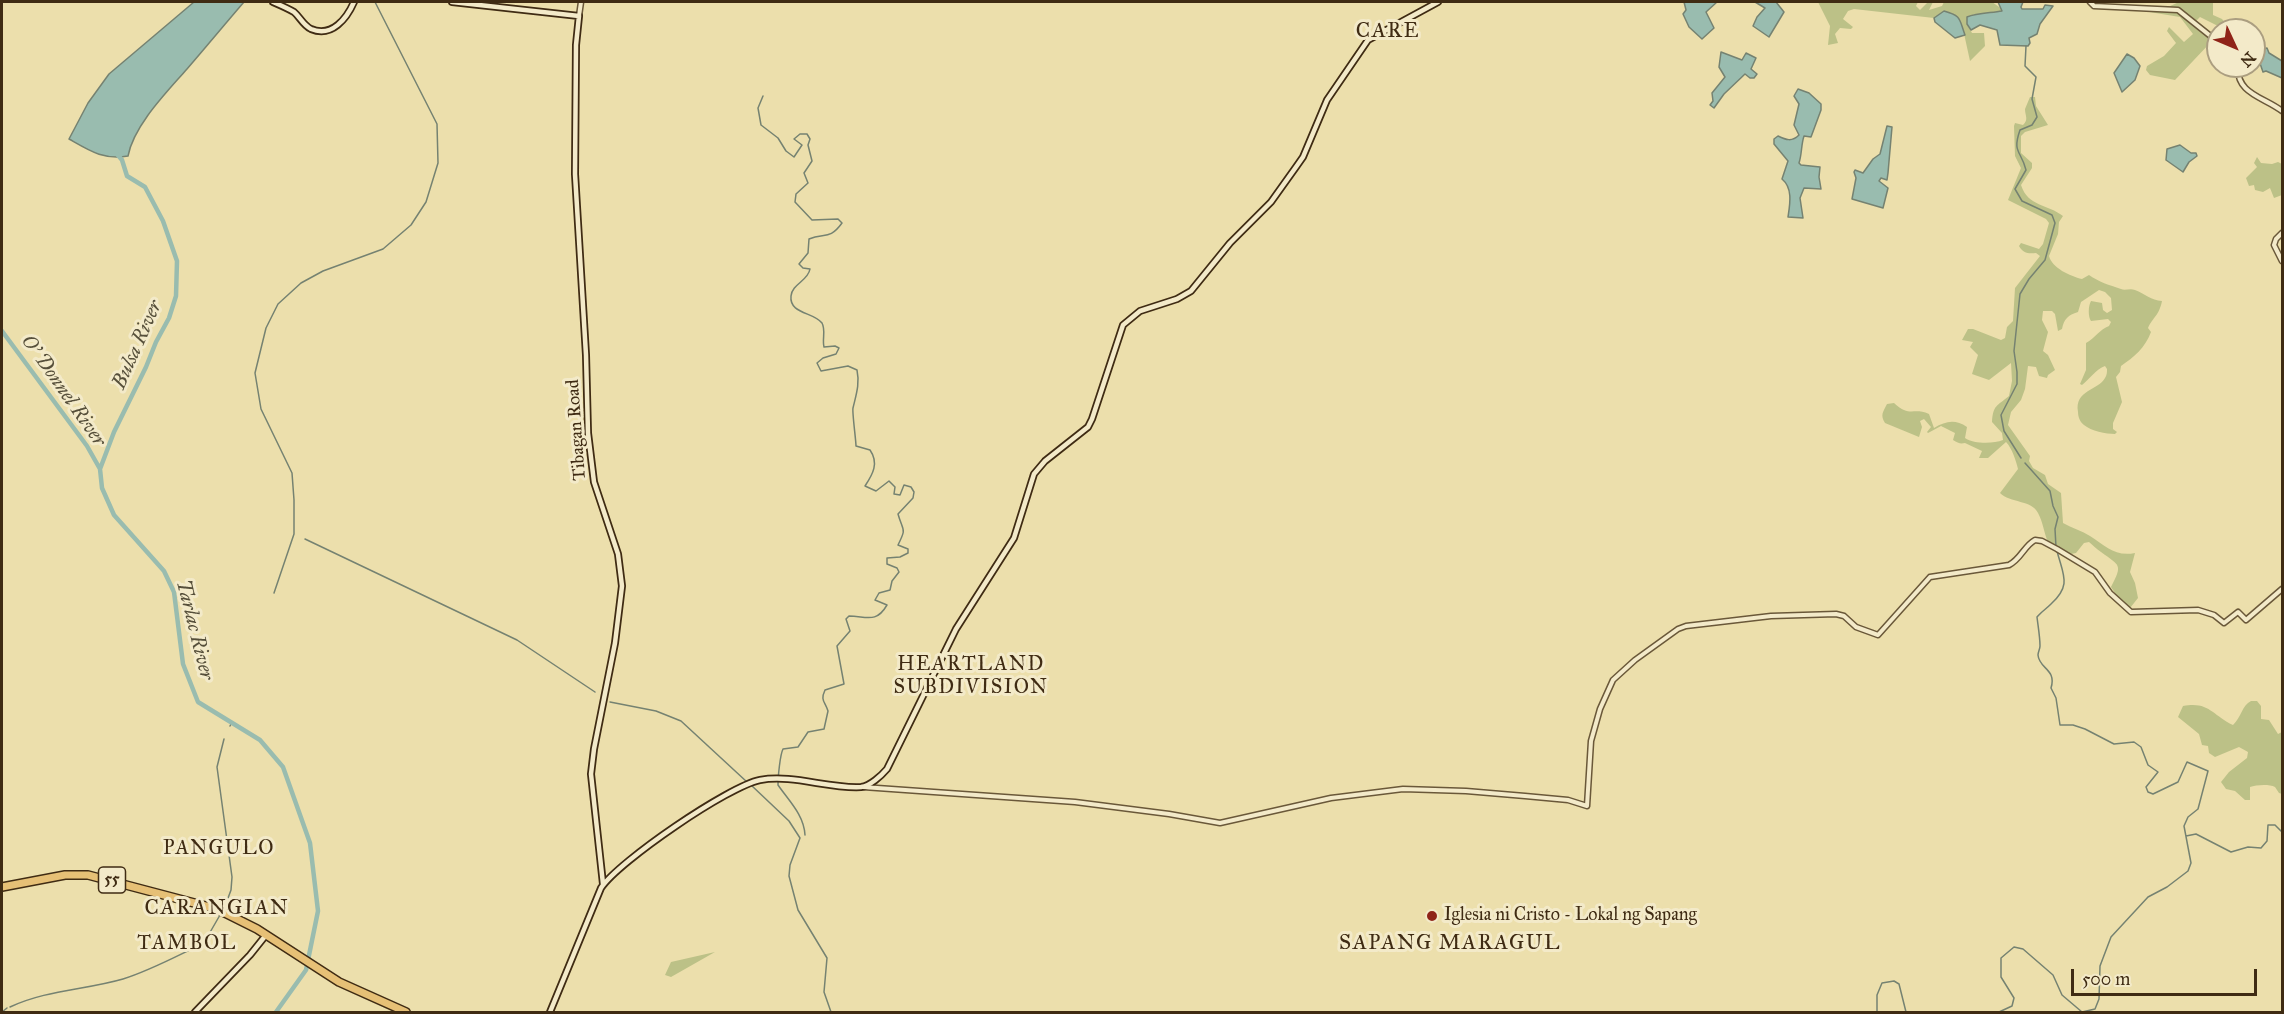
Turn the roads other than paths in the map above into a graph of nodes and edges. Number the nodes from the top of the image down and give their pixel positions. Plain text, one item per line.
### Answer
1 (273, 2) edge
2 (354, 2) edge
3 (452, 2) edge
4 (581, 2) edge
5 (1438, 2) edge
6 (2090, 2) edge
7 (579, 16) junction
8 (2206, 32) edge
9 (2237, 78) edge
10 (2283, 111) edge
11 (2283, 233) edge
12 (2283, 261) edge
13 (2283, 589) edge
14 (862, 787) junction
15 (603, 884) junction
16 (2, 887) edge
17 (266, 935) junction
18 (195, 1012) edge
19 (405, 1012) edge
20 (550, 1012) edge

1 - 2 main road
3 - 7 main road
4 - 7 street, Tibagan Road
5 - 14 main road
6 - 8 street
7 - 15 main road, Tibagan Road
9 - 10 street
11 - 12 street
13 - 14 street
14 - 15 main road
15 - 20 main road
16 - 17 highway, 55
17 - 18 main road
17 - 19 highway, 55

